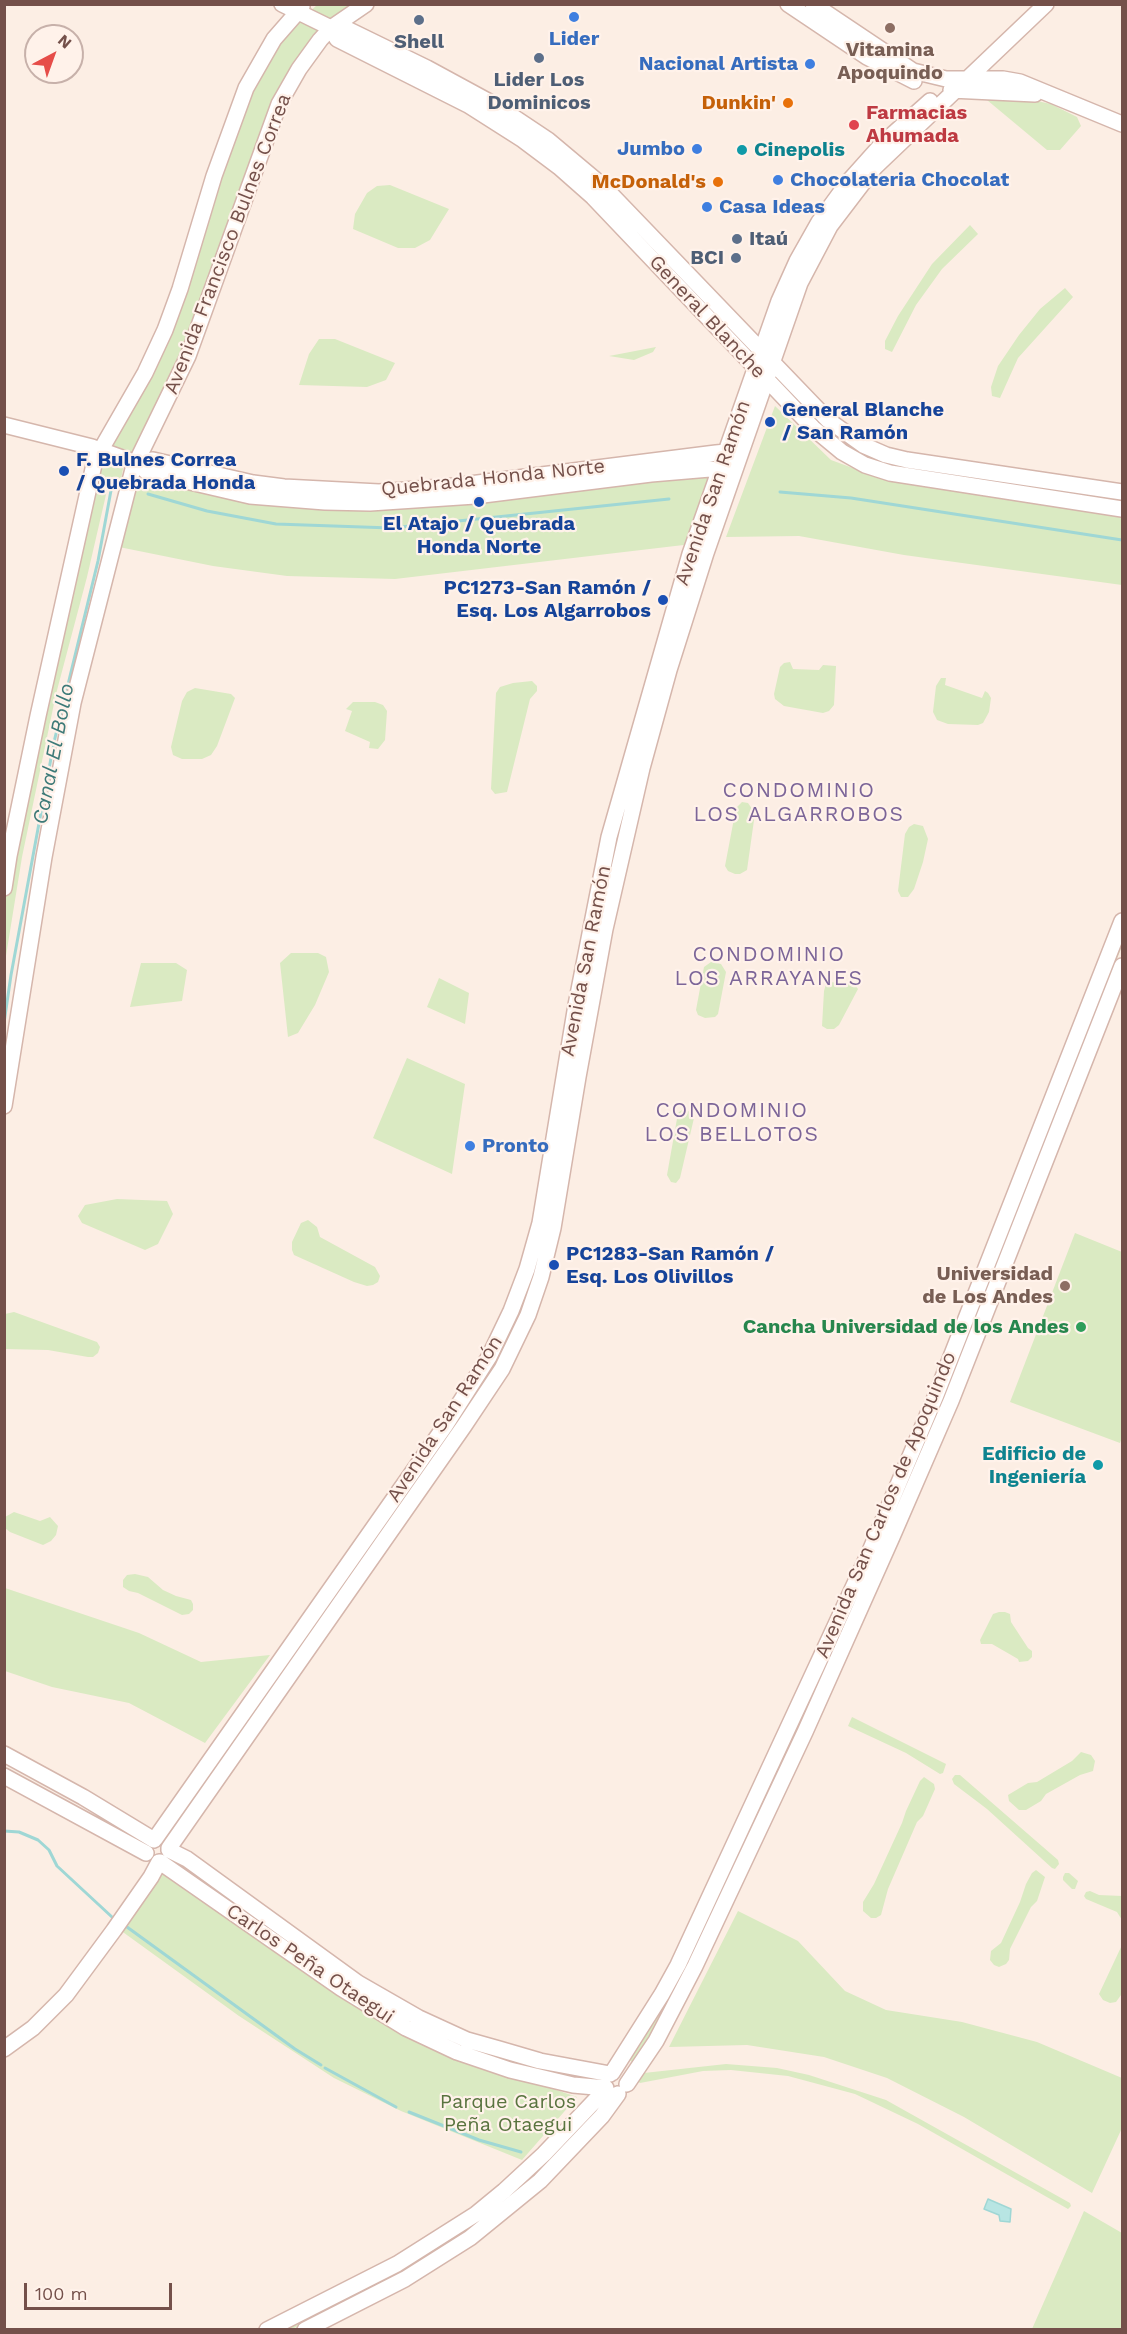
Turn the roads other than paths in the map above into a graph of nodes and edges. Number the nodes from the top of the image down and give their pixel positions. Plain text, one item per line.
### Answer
1 (282, 4) edge
2 (366, 4) edge
3 (788, 4) edge
4 (813, 4) edge
5 (1046, 4) edge
6 (301, 8) edge
7 (331, 28) junction
8 (401, 71) junction
9 (446, 79) junction
10 (960, 82) junction
11 (451, 96) junction
12 (497, 106) junction
13 (1122, 124) edge
14 (762, 351) junction
15 (773, 363) junction
16 (756, 368) junction
17 (767, 381) junction
18 (4, 425) edge
19 (99, 449) junction
20 (733, 455) junction
21 (136, 463) junction
22 (728, 470) junction
23 (1122, 492) edge
24 (1122, 509) edge
25 (4, 888) edge
26 (1122, 921) edge
27 (1122, 966) edge
28 (4, 1106) edge
29 (966, 1317) junction
30 (982, 1323) junction
31 (4, 1754) edge
32 (4, 1776) edge
33 (159, 1850) junction
34 (218, 1881) junction
35 (210, 1895) junction
36 (4, 2049) edge
37 (540, 2061) junction
38 (538, 2078) junction
39 (613, 2084) junction
40 (267, 2330) edge
41 (305, 2330) edge

1 - 6 street, General Blanche
2 - 7 street, Avenida Francisco Bulnes Correa
3 - 10 street
4 - 10 street
5 - 10 street, Avenida San Ramón
6 - 7 street, General Blanche
6 - 19 street, Avenida Francisco Bulnes Correa
7 - 8 street, General Blanche
7 - 9 street, General Blanche
7 - 21 street, Avenida Francisco Bulnes Correa
8 - 9 street
8 - 11 street, General Blanche
9 - 12 street, General Blanche
10 - 13 street
10 - 14 street, Avenida San Ramón
10 - 15 street, Avenida San Ramón
11 - 12 street
11 - 16 street, General Blanche
12 - 14 street, General Blanche
14 - 15 street, General Blanche
14 - 16 street, Avenida San Ramón
15 - 17 street, Avenida San Ramón
15 - 23 street, General Blanche
16 - 17 street, General Blanche
16 - 20 street, Avenida San Ramón
17 - 20 street, Avenida San Ramón
17 - 24 street, General Blanche
18 - 19 street
19 - 21 street
19 - 25 street, Avenida Francisco Bulnes Correa
20 - 21 street, Quebrada Honda Norte
20 - 22 street, Avenida San Ramón
21 - 22 street, Quebrada Honda Norte
21 - 28 street, Avenida Francisco Bulnes Correa
22 - 33 street, Avenida San Ramón
26 - 29 street, Avenida San Carlos de Apoquindo
27 - 30 street, Avenida San Carlos de Apoquindo
29 - 30 street
29 - 39 street, Avenida San Carlos de Apoquindo
30 - 39 street, Avenida San Carlos de Apoquindo
31 - 33 street, Carlos Peña Otaegui
32 - 33 street, Carlos Peña Otaegui
33 - 34 street, Carlos Peña Otaegui
33 - 35 street, Carlos Peña Otaegui
33 - 36 street, Avenida San Ramón
34 - 35 street
34 - 37 street, Carlos Peña Otaegui
35 - 38 street, Carlos Peña Otaegui
37 - 38 street
37 - 39 street, Carlos Peña Otaegui
38 - 39 street, Carlos Peña Otaegui
39 - 40 street, Avenida San Carlos de Apoquindo
39 - 41 street, Avenida San Carlos de Apoquindo

